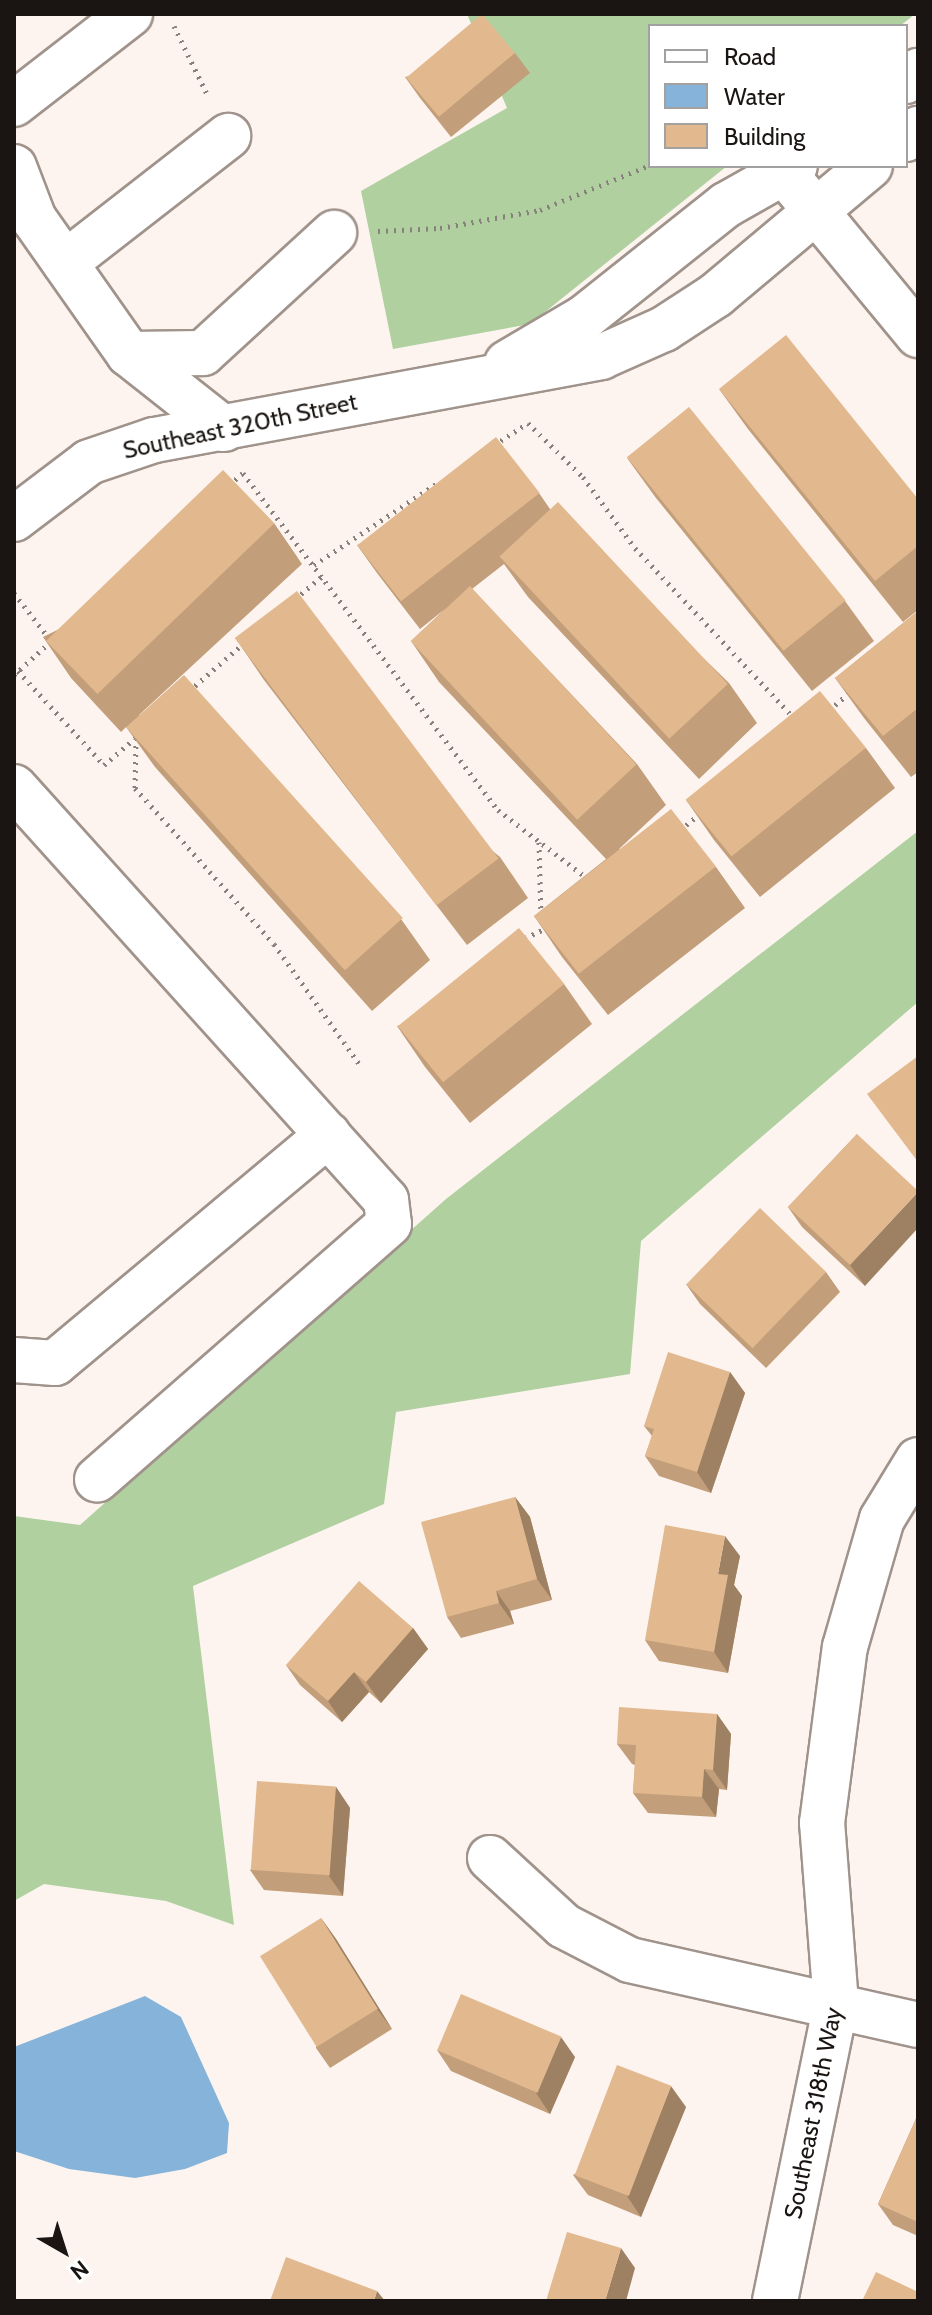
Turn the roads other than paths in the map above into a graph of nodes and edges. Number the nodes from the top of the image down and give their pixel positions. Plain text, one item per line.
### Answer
1 (130, 14) edge
2 (14, 104) edge
3 (228, 136) road end
4 (14, 167) edge
5 (868, 168) edge
6 (790, 170) edge
7 (815, 211) junction
8 (334, 233) road end
9 (65, 263) junction
10 (918, 335) edge
11 (129, 354) junction
12 (484, 377) junction
13 (224, 429) junction
14 (14, 519) edge
15 (20, 805) edge
16 (328, 1135) junction
17 (14, 1360) edge
18 (918, 1460) edge
19 (97, 1480) dead end
20 (490, 1858) dead end
21 (836, 2004) junction
22 (918, 2025) edge
23 (775, 2301) edge

1 - 2 street
3 - 9 street
4 - 9 street
5 - 7 street, Southeast 320th Street
6 - 7 street
6 - 12 street, Southeast 320th Street
7 - 10 street
7 - 12 street, Southeast 320th Street
8 - 11 street
9 - 11 street
11 - 13 street
12 - 13 street, Southeast 320th Street
13 - 14 street, Southeast 320th Street
15 - 16 street
16 - 17 street
16 - 19 street
18 - 21 street, Southeast 318th Way
20 - 21 street
21 - 22 street
21 - 23 street, Southeast 318th Way

